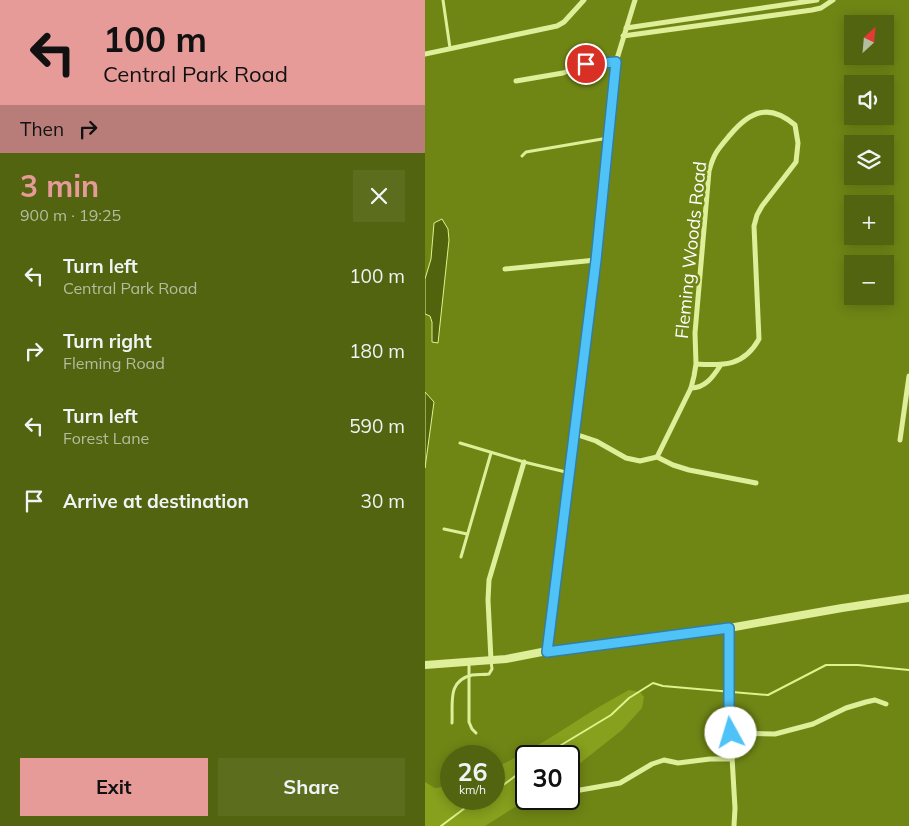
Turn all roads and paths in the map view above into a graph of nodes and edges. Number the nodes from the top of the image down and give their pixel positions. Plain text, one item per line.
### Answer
1 (443, 0) edge
2 (584, 0) edge
3 (635, 0) edge
4 (817, 0) edge
5 (833, 0) edge
6 (802, 3) junction
7 (803, 11) junction
8 (733, 13) junction
9 (734, 21) junction
10 (666, 22) junction
11 (626, 28) junction
12 (667, 30) junction
13 (623, 36) junction
14 (450, 49) junction
15 (425, 54) edge
16 (616, 62) junction
17 (516, 81) dead end
18 (608, 138) junction
19 (521, 156) dead end
20 (596, 260) junction
21 (505, 269) dead end
22 (696, 364) junction
23 (720, 366) junction
24 (909, 376) edge
25 (691, 388) junction
26 (575, 434) junction
27 (901, 440) dead end
28 (460, 444) dead end
29 (491, 452) junction
30 (657, 457) junction
31 (524, 462) junction
32 (570, 473) junction
33 (756, 482) dead end
34 (444, 529) dead end
35 (467, 534) junction
36 (461, 556) dead end
37 (909, 598) edge
38 (729, 628) junction
39 (547, 652) junction
40 (491, 660) junction
41 (469, 662) junction
42 (425, 665) edge
43 (469, 676) junction
44 (886, 704) dead end
45 (452, 723) dead end
46 (476, 733) dead end
47 (731, 733) junction
48 (732, 759) junction
49 (580, 790) edge
50 (734, 826) edge

1 - 14 lane
2 - 14 street
3 - 11 street
4 - 6 street
5 - 7 street
6 - 7 lane
6 - 8 street
7 - 9 street
8 - 9 lane
8 - 10 street
9 - 12 street
10 - 11 street
10 - 12 lane
11 - 13 street
12 - 13 street
13 - 16 street
14 - 15 street
16 - 17 street
16 - 18 street
18 - 19 lane
18 - 20 street
20 - 21 street
20 - 26 street
22 - 23 street, Fleming Woods Road
22 - 23 street, Fleming Woods Road
22 - 25 street, Fleming Woods Road
23 - 25 street
24 - 27 street
25 - 30 street, Fleming Woods Road
26 - 30 street
26 - 32 street
28 - 29 lane
29 - 31 lane
29 - 35 lane
30 - 33 street
31 - 32 lane
31 - 40 street
32 - 39 street
34 - 35 lane
35 - 36 lane
37 - 38 street
38 - 39 street
38 - 47 street
39 - 40 street
40 - 41 street
40 - 43 lane
41 - 42 street
41 - 43 lane
43 - 45 lane
43 - 46 lane
44 - 47 street
47 - 48 street
48 - 49 street
48 - 50 street

